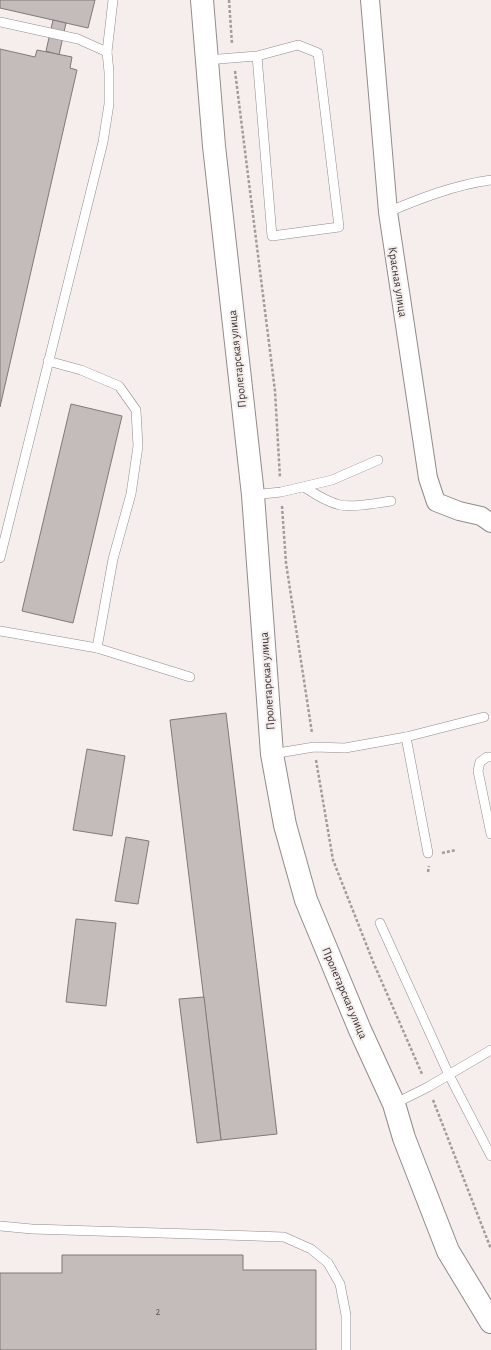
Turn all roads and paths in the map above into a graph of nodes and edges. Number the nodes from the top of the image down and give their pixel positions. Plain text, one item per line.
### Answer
1 (113, 0) edge
2 (202, 0) edge
3 (229, 0) edge
4 (370, 0) edge
5 (0, 22) edge
6 (107, 52) junction
7 (257, 56) junction
8 (233, 58) junction
9 (207, 60) junction
10 (491, 180) edge
11 (388, 212) junction
12 (48, 361) junction
13 (378, 460) dead end
14 (304, 487) junction
15 (281, 492) junction
16 (253, 495) junction
17 (391, 501) dead end
18 (491, 523) edge
19 (0, 558) edge
20 (0, 631) edge
21 (97, 648) junction
22 (190, 677) dead end
23 (484, 717) dead end
24 (406, 737) junction
25 (314, 747) junction
26 (272, 754) junction
27 (491, 757) edge
28 (491, 834) edge
29 (428, 853) dead end
30 (380, 923) dead end
31 (491, 1050) edge
32 (449, 1075) junction
33 (428, 1087) junction
34 (394, 1104) junction
35 (491, 1156) edge
36 (0, 1226) edge
37 (491, 1249) edge
38 (489, 1317) edge
39 (346, 1350) edge

1 - 6 lane
2 - 9 main road, Пролетарская улица
3 - 8 path
4 - 11 street, Красная улица
5 - 6 lane
6 - 12 lane
7 - 7 lane
7 - 8 lane
8 - 9 lane
8 - 15 path
9 - 16 main road, Пролетарская улица
10 - 11 lane
11 - 18 street, Красная улица
12 - 19 lane
12 - 21 lane
13 - 14 lane
14 - 15 lane
14 - 17 lane
15 - 16 lane
15 - 25 path
16 - 26 main road, Пролетарская улица
20 - 21 lane
21 - 22 lane
23 - 24 lane
24 - 25 lane
24 - 29 lane
25 - 26 lane
25 - 33 path
26 - 34 main road, Пролетарская улица
27 - 28 lane
30 - 32 lane
31 - 32 lane
32 - 33 lane
32 - 35 lane
33 - 34 lane
33 - 37 path
34 - 38 main road, Пролетарская улица
36 - 39 lane

